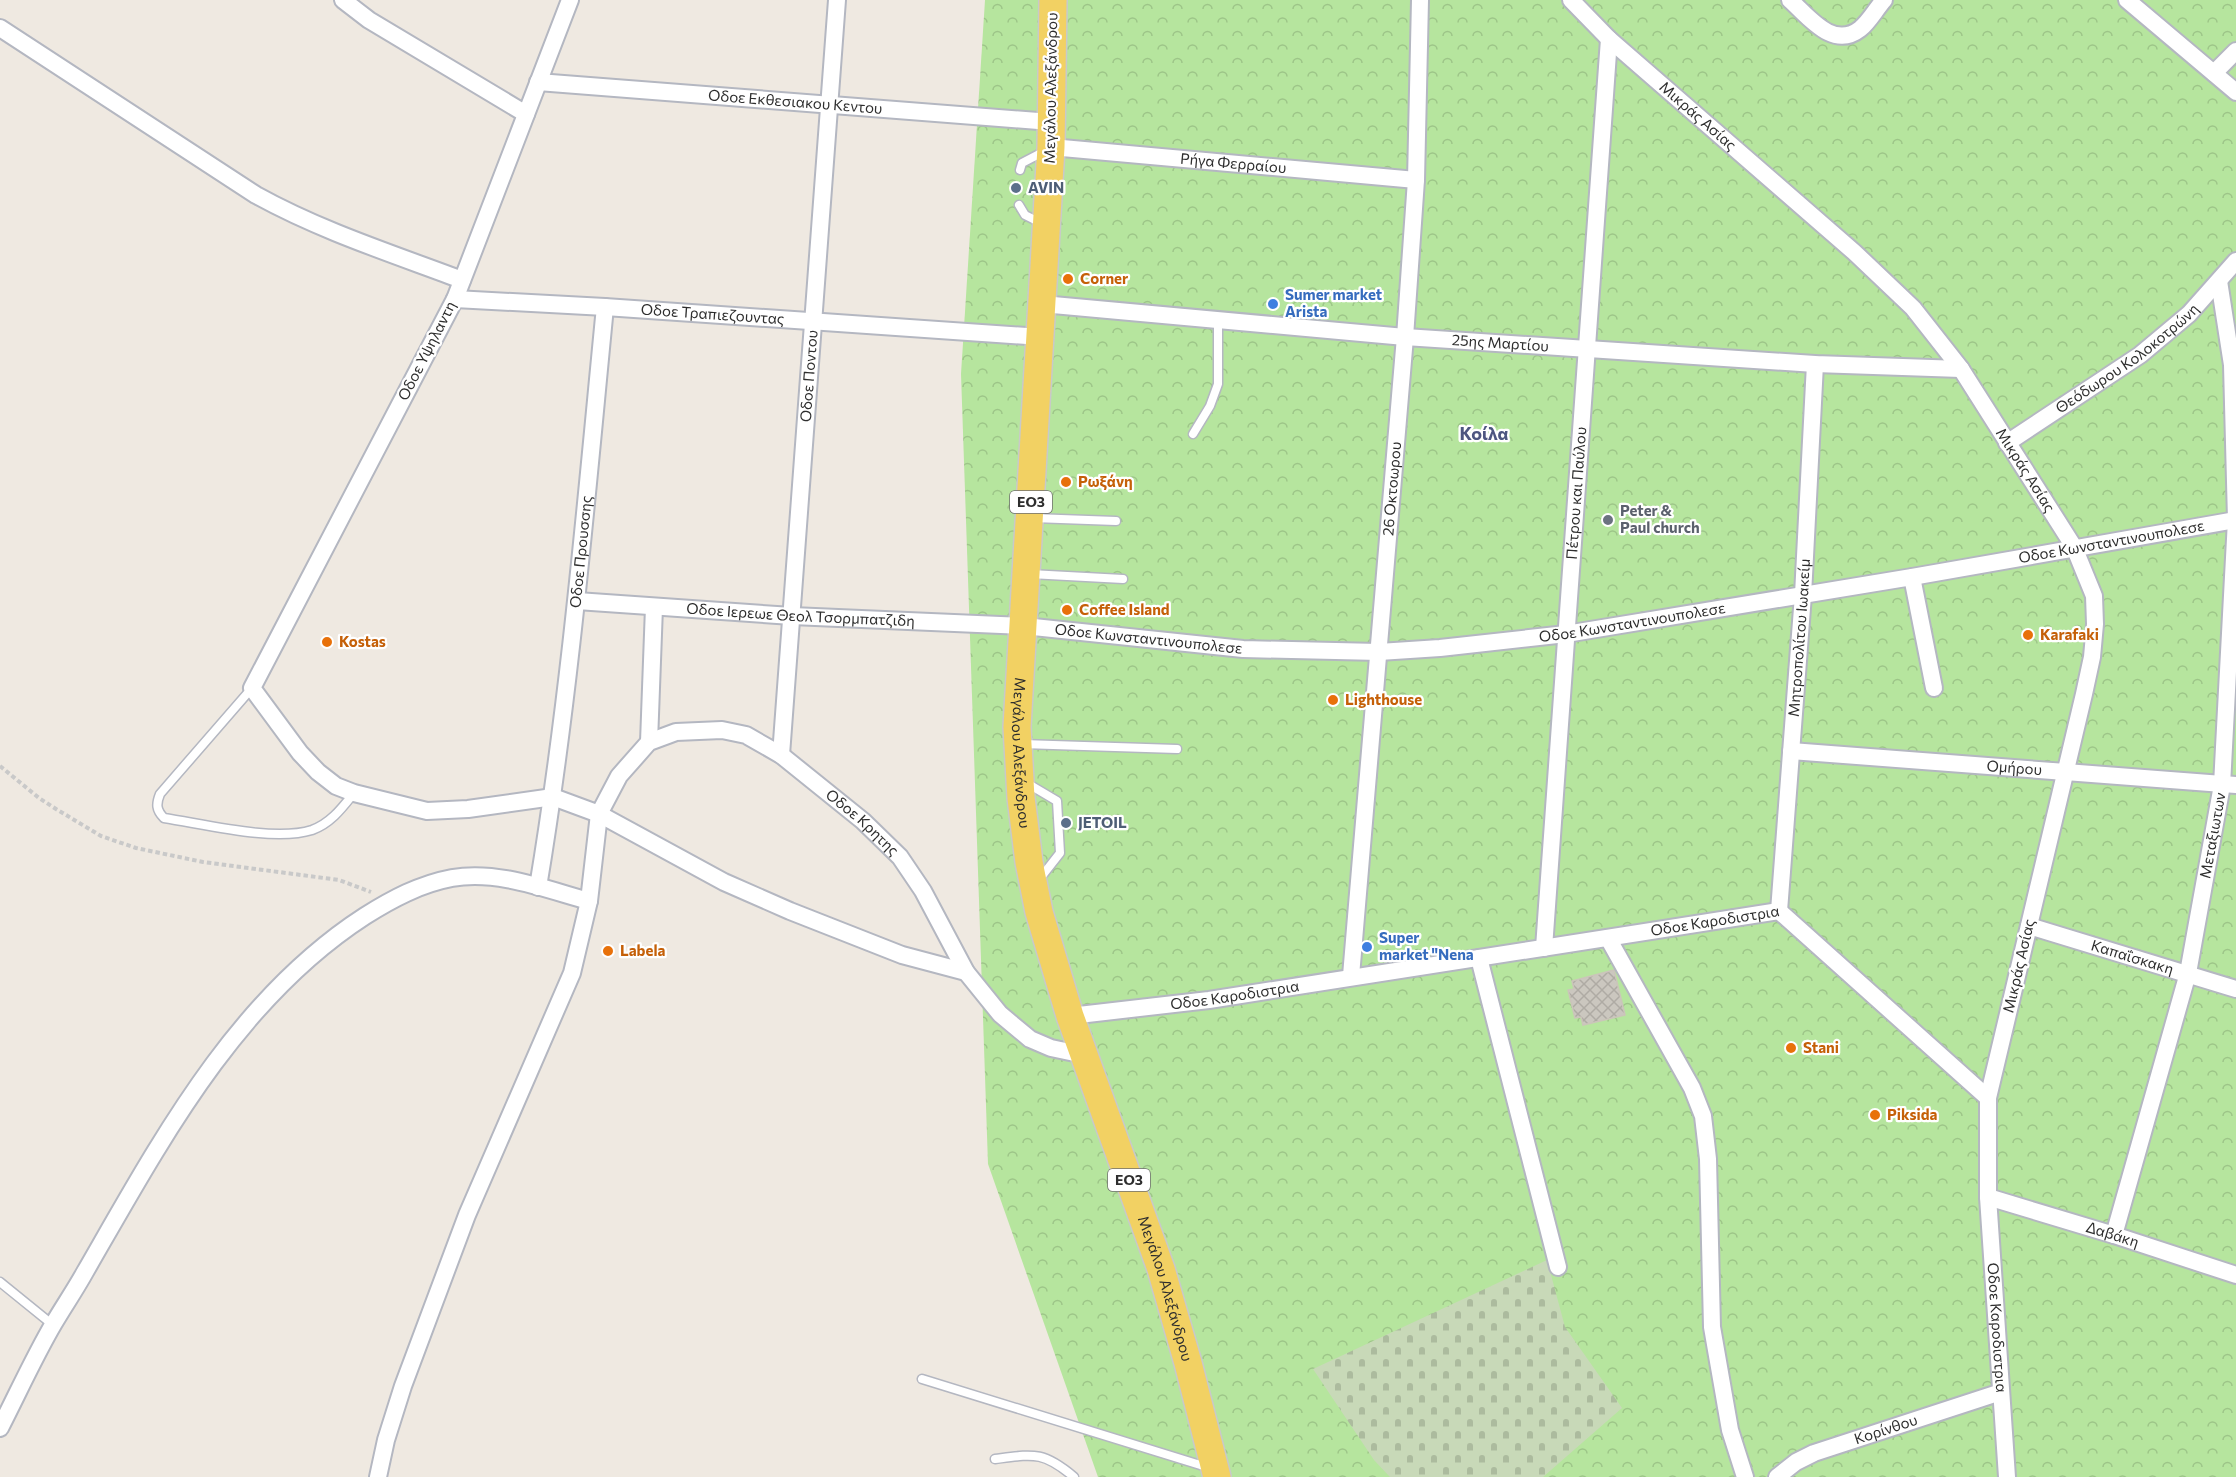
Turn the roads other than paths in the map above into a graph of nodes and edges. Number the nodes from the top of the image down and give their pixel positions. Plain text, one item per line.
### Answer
1 (344, 0) edge
2 (570, 0) edge
3 (837, 0) edge
4 (1053, 0) edge
5 (1420, 0) edge
6 (1571, 0) edge
7 (1790, 0) edge
8 (1884, 0) edge
9 (2127, 0) edge
10 (0, 28) edge
11 (1609, 39) junction
12 (2236, 51) edge
13 (2214, 73) junction
14 (538, 82) junction
15 (2236, 92) edge
16 (829, 105) junction
17 (526, 114) junction
18 (1051, 134) junction
19 (1020, 170) dead end
20 (1416, 180) junction
21 (1019, 205) dead end
22 (1046, 225) junction
23 (2236, 261) edge
24 (462, 280) junction
25 (2219, 281) junction
26 (455, 299) junction
27 (1042, 304) junction
28 (605, 307) junction
29 (1218, 320) junction
30 (814, 321) junction
31 (1041, 337) junction
32 (1405, 337) junction
33 (1586, 347) junction
34 (1815, 364) junction
35 (1962, 369) junction
36 (1193, 434) dead end
37 (2007, 443) junction
38 (1030, 517) junction
39 (2236, 520) edge
40 (1116, 521) dead end
41 (2074, 547) junction
42 (1027, 574) junction
43 (1912, 577) junction
44 (1123, 579) dead end
45 (1803, 595) junction
46 (577, 601) junction
47 (654, 607) junction
48 (792, 616) junction
49 (1024, 626) junction
50 (1566, 634) junction
51 (1379, 652) junction
52 (252, 688) junction
53 (1934, 688) dead end
54 (649, 742) junction
55 (1018, 744) junction
56 (1177, 748) dead end
57 (1791, 751) junction
58 (782, 754) junction
59 (2065, 773) junction
60 (1020, 779) junction
61 (2229, 785) edge
62 (354, 793) junction
63 (553, 797) junction
64 (599, 814) junction
65 (1034, 886) junction
66 (538, 887) junction
67 (589, 901) junction
68 (1779, 911) junction
69 (2029, 926) junction
70 (1608, 938) junction
71 (1544, 948) junction
72 (1479, 958) junction
73 (966, 972) junction
74 (2188, 973) junction
75 (1351, 976) junction
76 (2236, 989) edge
77 (1070, 1016) junction
78 (1084, 1055) junction
79 (1988, 1098) junction
80 (1988, 1197) junction
81 (2114, 1235) junction
82 (1558, 1267) dead end
83 (2236, 1275) edge
84 (0, 1282) edge
85 (53, 1325) junction
86 (922, 1379) dead end
87 (2001, 1392) junction
88 (0, 1428) edge
89 (995, 1459) dead end
90 (1217, 1474) edge
91 (378, 1477) edge
92 (1074, 1477) edge
93 (1745, 1477) edge
94 (1777, 1477) edge
95 (2007, 1477) edge

1 - 17 street
2 - 14 street, Oδοε Υψηλαντη
3 - 16 street, Oδοε Ποντου
4 - 18 main road, Μεγάλου Αλεξάνδρου / ΕΟ3
5 - 20 street, 26 Οκτοωρου
6 - 11 street, Μικράς Ασίας
7 - 8 street
9 - 13 street
10 - 24 street
11 - 33 street, Πέτρου και Παύλου
11 - 35 street, Μικράς Ασίας
12 - 13 street
13 - 15 street
14 - 16 street, Oδοε Εκθεσιακου Κεντου
14 - 17 street, Oδοε Υψηλαντη
16 - 18 street, Oδοε Εκθεσιακου Κεντου
16 - 30 street, Oδοε Ποντου
17 - 24 street, Oδοε Υψηλαντη
18 - 19 lane
18 - 20 street, Ρήγα Φερραίου
18 - 22 main road, Μεγάλου Αλεξάνδρου / ΕΟ3
20 - 32 street, 26 Οκτοωρου
21 - 22 lane
22 - 27 main road, Μεγάλου Αλεξάνδρου / ΕΟ3
23 - 25 street, Θεόδωρου Κολοκοτρώνη
24 - 26 street, Oδοε Υψηλαντη
25 - 37 street, Θεόδωρου Κολοκοτρώνη
25 - 39 street, Μεταξιωτων
26 - 28 street, Oδοε Τραπιεζουντας
26 - 52 street, Oδοε Υψηλαντη
27 - 29 street, 25ης Μαρτίου
27 - 31 main road, Μεγάλου Αλεξάνδρου / ΕΟ3
28 - 30 street, Oδοε Τραπιεζουντας
28 - 46 street, Oδοε Προυσσης
29 - 32 street, 25ης Μαρτίου
29 - 36 lane
30 - 31 street, Oδοε Τραπιεζουντας
30 - 48 street, Oδοε Ποντου
31 - 38 main road, Μεγάλου Αλεξάνδρου / ΕΟ3
32 - 33 street, 25ης Μαρτίου
32 - 51 street, 26 Οκτοωρου
33 - 34 street, 25ης Μαρτίου
33 - 50 street, Πέτρου και Παύλου
34 - 35 street, 25ης Μαρτίου
34 - 45 street, Μητροπολίτου Ιωακείμ
35 - 37 street, Μικράς Ασίας
37 - 41 street, Μικράς Ασίας
38 - 40 lane
38 - 42 main road, Μεγάλου Αλεξάνδρου / ΕΟ3
39 - 41 street, Oδοε Κωνσταντινουπολεσε
39 - 61 street, Μεταξιωτων
41 - 43 street, Oδοε Κωνσταντινουπολεσε
41 - 59 street, Μικράς Ασίας
42 - 44 lane
42 - 49 main road, Μεγάλου Αλεξάνδρου / ΕΟ3
43 - 45 street, Oδοε Κωνσταντινουπολεσε
43 - 53 street
45 - 50 street, Oδοε Κωνσταντινουπολεσε
45 - 57 street, Μητροπολίτου Ιωακείμ
46 - 47 street, Oδοε Ιερεωε Θεολ Τσορμπατζιδη
46 - 63 street, Oδοε Προυσσης
47 - 48 street, Oδοε Ιερεωε Θεολ Τσορμπατζιδη
47 - 54 street
48 - 49 street, Oδοε Ιερεωε Θεολ Τσορμπατζιδη
48 - 58 street, Oδοε Ποντου
49 - 51 street, Oδοε Κωνσταντινουπολεσε
49 - 55 main road, Μεγάλου Αλεξάνδρου / ΕΟ3
50 - 51 street, Oδοε Κωνσταντινουπολεσε
50 - 71 street, Πέτρου και Παύλου
51 - 75 street, 26 Οκτοωρου
52 - 62 street
52 - 62 lane
54 - 58 street, Oδοε Κρητης
54 - 64 street, Oδοε Κρητης
55 - 56 lane
55 - 60 main road, Μεγάλου Αλεξάνδρου / ΕΟ3
57 - 59 street, Ομήρου
57 - 68 street, Μητροπολίτου Ιωακείμ
58 - 73 street, Oδοε Κρητης
59 - 61 street, Ομήρου
59 - 69 street, Μικράς Ασίας
60 - 65 main road, Μεγάλου Αλεξάνδρου / ΕΟ3
60 - 65 lane
61 - 74 street, Μεταξιωτων
62 - 63 street
63 - 64 street
63 - 66 street, Oδοε Προυσσης
64 - 67 street
64 - 73 street
65 - 77 main road, Μεγάλου Αλεξάνδρου / ΕΟ3
66 - 67 street
66 - 85 street
67 - 91 street
68 - 70 street, Oδοε Καροδιστρια
68 - 79 street, Oδοε Καροδιστρια
69 - 74 street, Καπαΐσκακη
69 - 79 street, Μικράς Ασίας
70 - 71 street, Oδοε Καροδιστρια
70 - 93 street
71 - 72 street, Oδοε Καροδιστρια
72 - 75 street, Oδοε Καροδιστρια
72 - 82 street
73 - 78 street, Oδοε Κρητης
74 - 76 street, Καπαΐσκακη
74 - 81 street, Μεταξιωτων
75 - 77 street, Oδοε Καροδιστρια
77 - 78 main road, Μεγάλου Αλεξάνδρου / ΕΟ3
78 - 90 main road, Μεγάλου Αλεξάνδρου / ΕΟ3
79 - 80 street, Oδοε Καροδιστρια
80 - 81 street, Δαβάκη
80 - 87 street, Oδοε Καροδιστρια
81 - 83 street, Δαβάκη
84 - 85 lane
85 - 88 street
86 - 90 lane
87 - 94 street, Κορίνθου
87 - 95 street, Oδοε Καροδιστρια
89 - 92 lane

